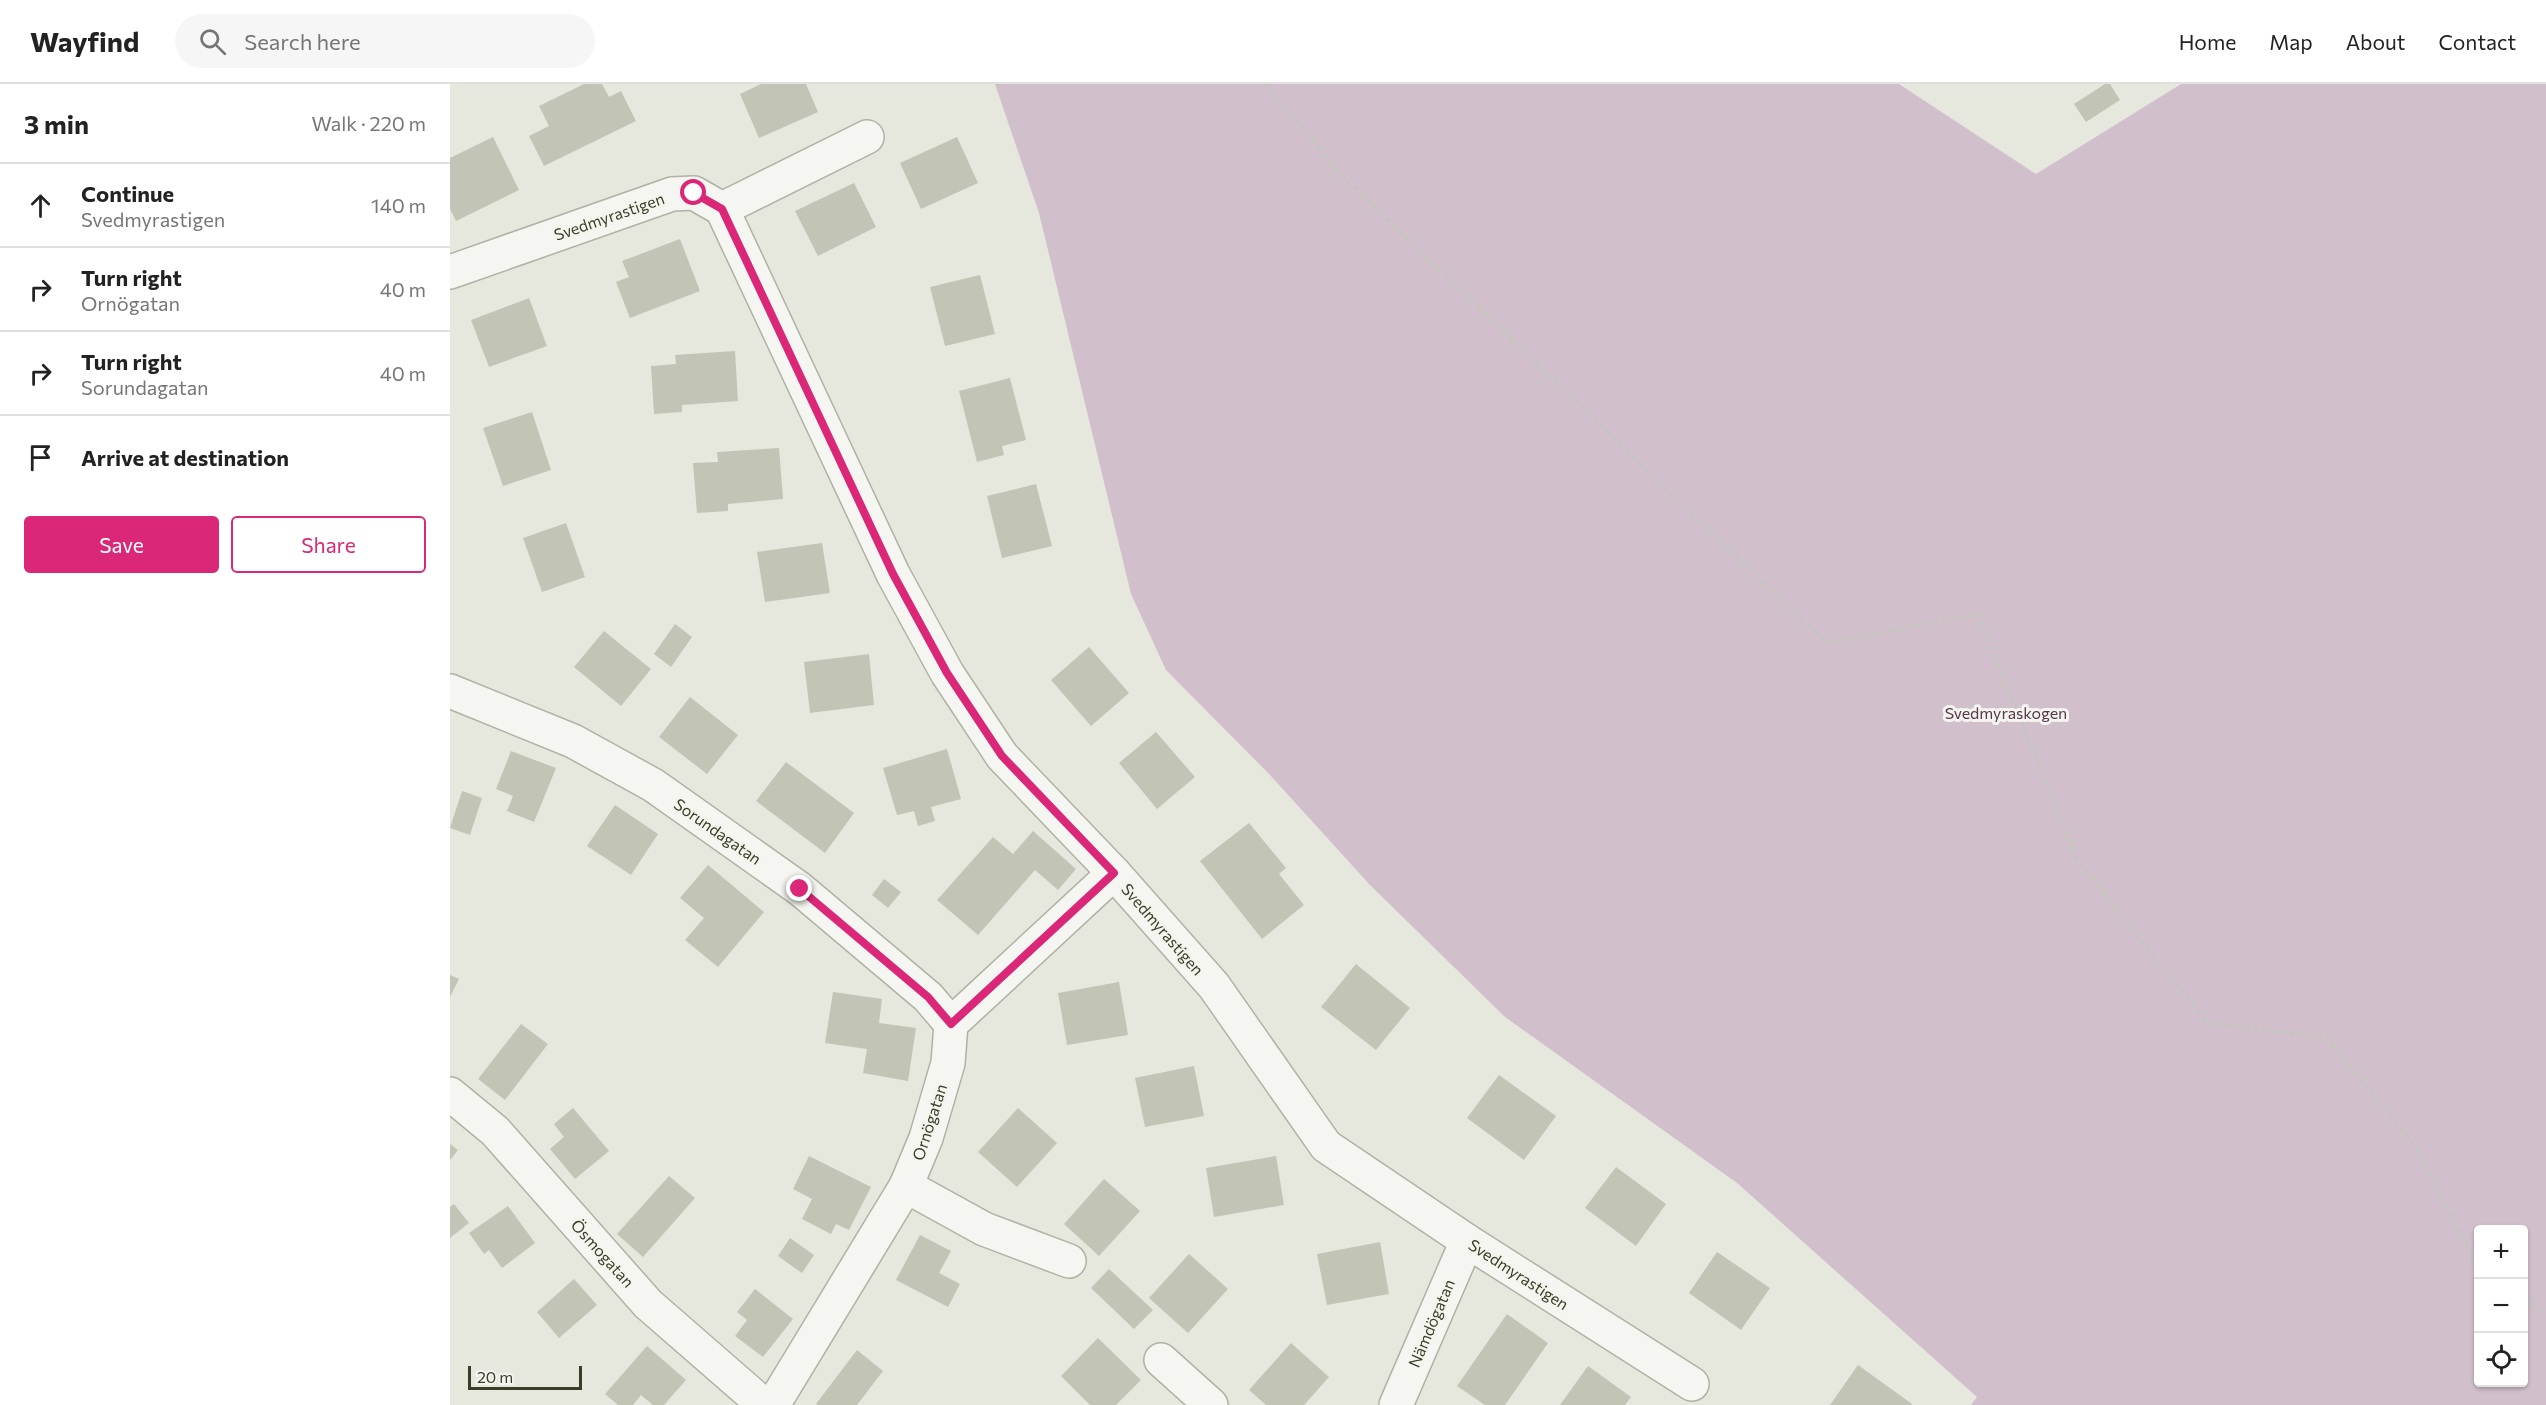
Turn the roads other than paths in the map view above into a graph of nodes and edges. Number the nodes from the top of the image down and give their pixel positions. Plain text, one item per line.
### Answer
1 (867, 136) dead end
2 (722, 209) junction
3 (450, 272) edge
4 (450, 691) edge
5 (1114, 873) junction
6 (951, 1024) junction
7 (450, 1094) edge
8 (906, 1186) junction
9 (1467, 1241) junction
10 (1069, 1261) dead end
11 (1161, 1360) dead end
12 (1692, 1384) dead end
13 (765, 1405) edge
14 (773, 1405) edge
15 (1211, 1405) edge
16 (1396, 1405) edge

1 - 2 street
2 - 3 street, Svedmyrastigen
2 - 5 street, Svedmyrastigen
4 - 6 street, Sorundagatan
5 - 6 street
5 - 9 street, Svedmyrastigen
6 - 8 street, Ornögatan
7 - 13 street, Ösmogatan
8 - 10 street
8 - 14 street, Ornögatan
9 - 12 street, Svedmyrastigen
9 - 16 street, Nämdögatan
11 - 15 street

